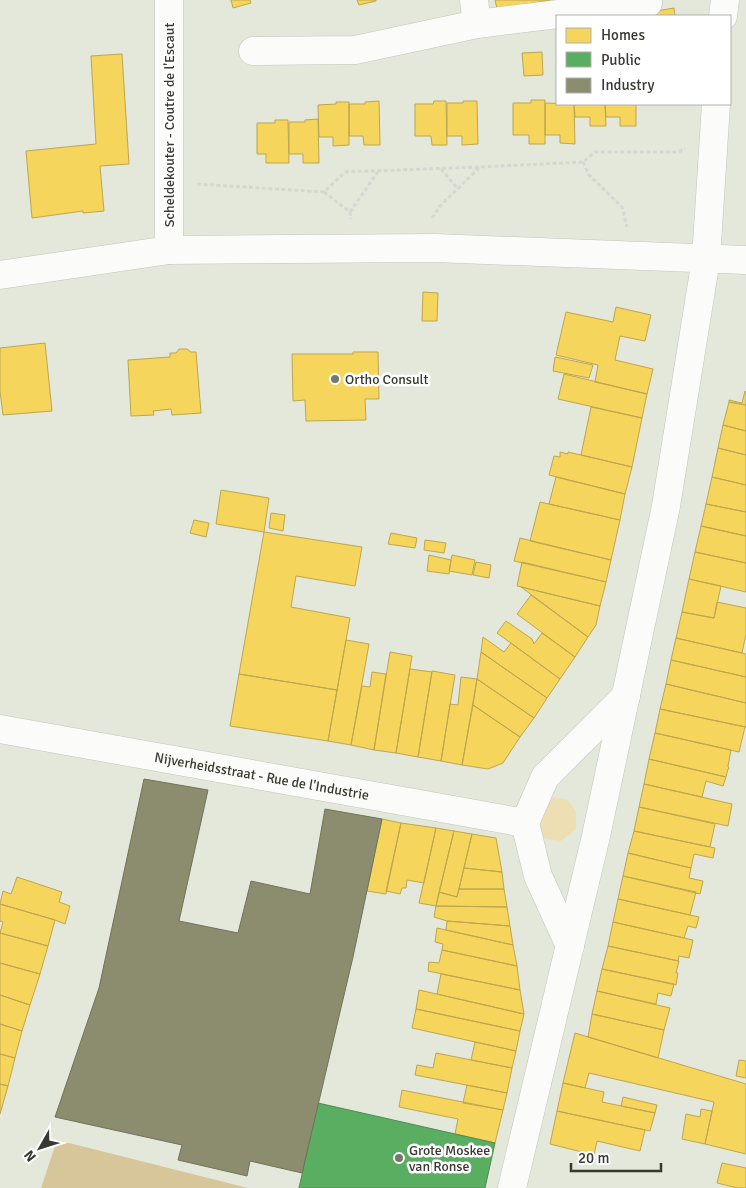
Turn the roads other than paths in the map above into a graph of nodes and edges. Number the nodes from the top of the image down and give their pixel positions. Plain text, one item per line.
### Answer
1 (169, 0) edge
2 (725, 0) edge
3 (648, 3) dead end
4 (475, 12) edge
5 (723, 15) edge
6 (253, 51) dead end
7 (715, 116) edge
8 (169, 250) junction
9 (706, 259) junction
10 (746, 260) edge
11 (0, 276) edge
12 (626, 696) junction
13 (0, 729) edge
14 (525, 823) junction
15 (570, 946) junction
16 (512, 1188) edge

1 - 8 street, Scheldekouter - Coutre de l'Escaut
2 - 5 street
3 - 4 street
4 - 6 street
7 - 9 street
8 - 9 street
8 - 11 street
9 - 10 street
9 - 12 street
12 - 14 street
12 - 15 street
13 - 14 street, Nijverheidsstraat - Rue de l'Industrie
14 - 15 street
15 - 16 street

